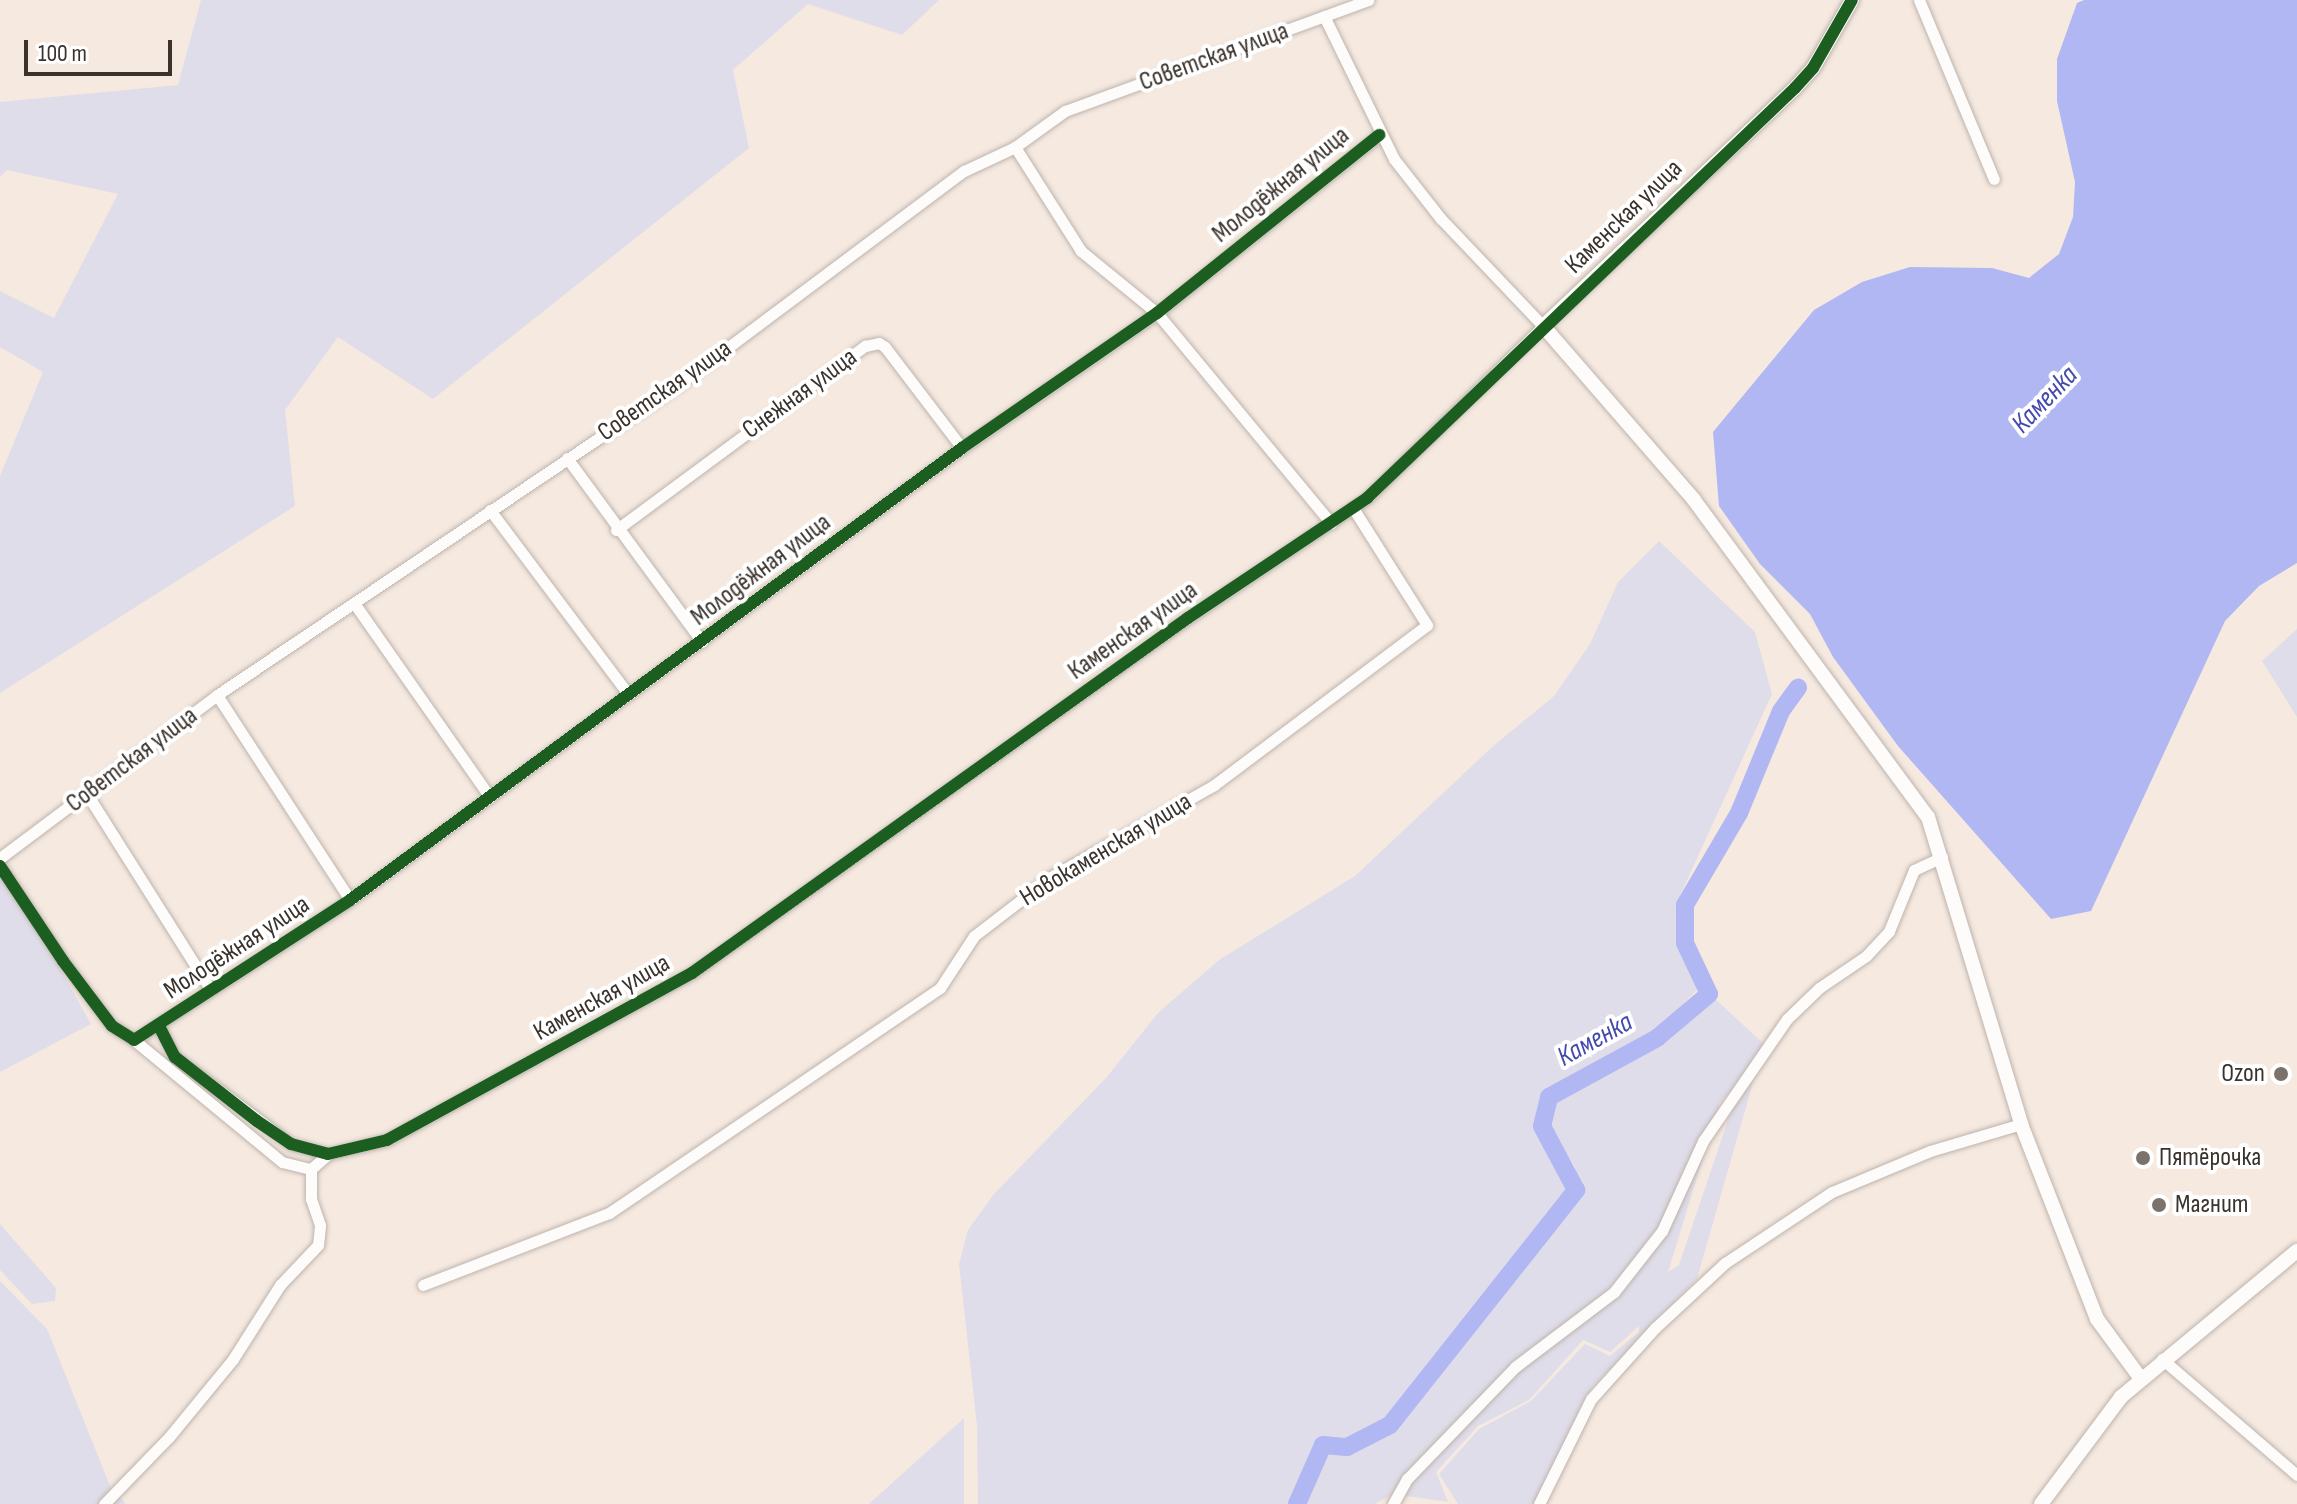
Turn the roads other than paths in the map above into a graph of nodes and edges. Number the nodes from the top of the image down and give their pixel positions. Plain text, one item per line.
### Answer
1 (1368, 0) edge
2 (1853, 0) edge
3 (1919, 0) edge
4 (1324, 16) junction
5 (1379, 135) junction
6 (1015, 147) junction
7 (1994, 179) dead end
8 (1157, 313) junction
9 (1543, 326) junction
10 (962, 448) junction
11 (567, 458) junction
12 (1353, 508) junction
13 (490, 510) junction
14 (1331, 523) junction
15 (616, 530) junction
16 (354, 603) junction
17 (702, 642) junction
18 (628, 694) junction
19 (217, 695) junction
20 (87, 794) junction
21 (490, 797) junction
22 (1942, 857) junction
23 (0, 858) edge
24 (0, 866) edge
25 (350, 900) junction
26 (211, 990) junction
27 (159, 1026) junction
28 (134, 1040) junction
29 (2021, 1124) junction
30 (328, 1154) junction
31 (311, 1169) junction
32 (2297, 1251) edge
33 (423, 1285) dead end
34 (2162, 1359) junction
35 (2141, 1379) junction
36 (2297, 1475) edge
37 (104, 1504) edge
38 (1393, 1504) edge
39 (1539, 1504) edge
40 (2041, 1504) edge

1 - 4 street, Советская улица
2 - 9 street, Каменская улица
3 - 7 street
4 - 5 street
4 - 6 street, Советская улица
5 - 8 street, Молодёжная улица
5 - 9 street
6 - 8 street
6 - 11 street, Советская улица
8 - 10 street, Молодёжная улица
8 - 14 street
9 - 12 street, Каменская улица
9 - 22 street
10 - 15 street, Снежная улица
10 - 17 street, Молодёжная улица
11 - 13 street, Советская улица
11 - 15 street
12 - 14 street, Каменская улица
12 - 33 street, Новокаменская улица
13 - 16 street, Советская улица
13 - 18 street
14 - 30 street, Каменская улица
15 - 17 street
16 - 19 street, Советская улица
16 - 21 street
17 - 18 street, Молодёжная улица
18 - 21 street, Молодёжная улица
19 - 20 street, Советская улица
19 - 25 street
20 - 23 street, Советская улица
20 - 26 street
21 - 25 street, Молодёжная улица
22 - 29 street
22 - 38 street
24 - 28 street
25 - 26 street, Молодёжная улица
26 - 27 street, Молодёжная улица
27 - 28 street, Молодёжная улица
27 - 30 street
28 - 31 street
29 - 35 street
29 - 39 street
30 - 31 street
31 - 37 street
32 - 34 street
34 - 35 street
34 - 36 street
35 - 40 street

